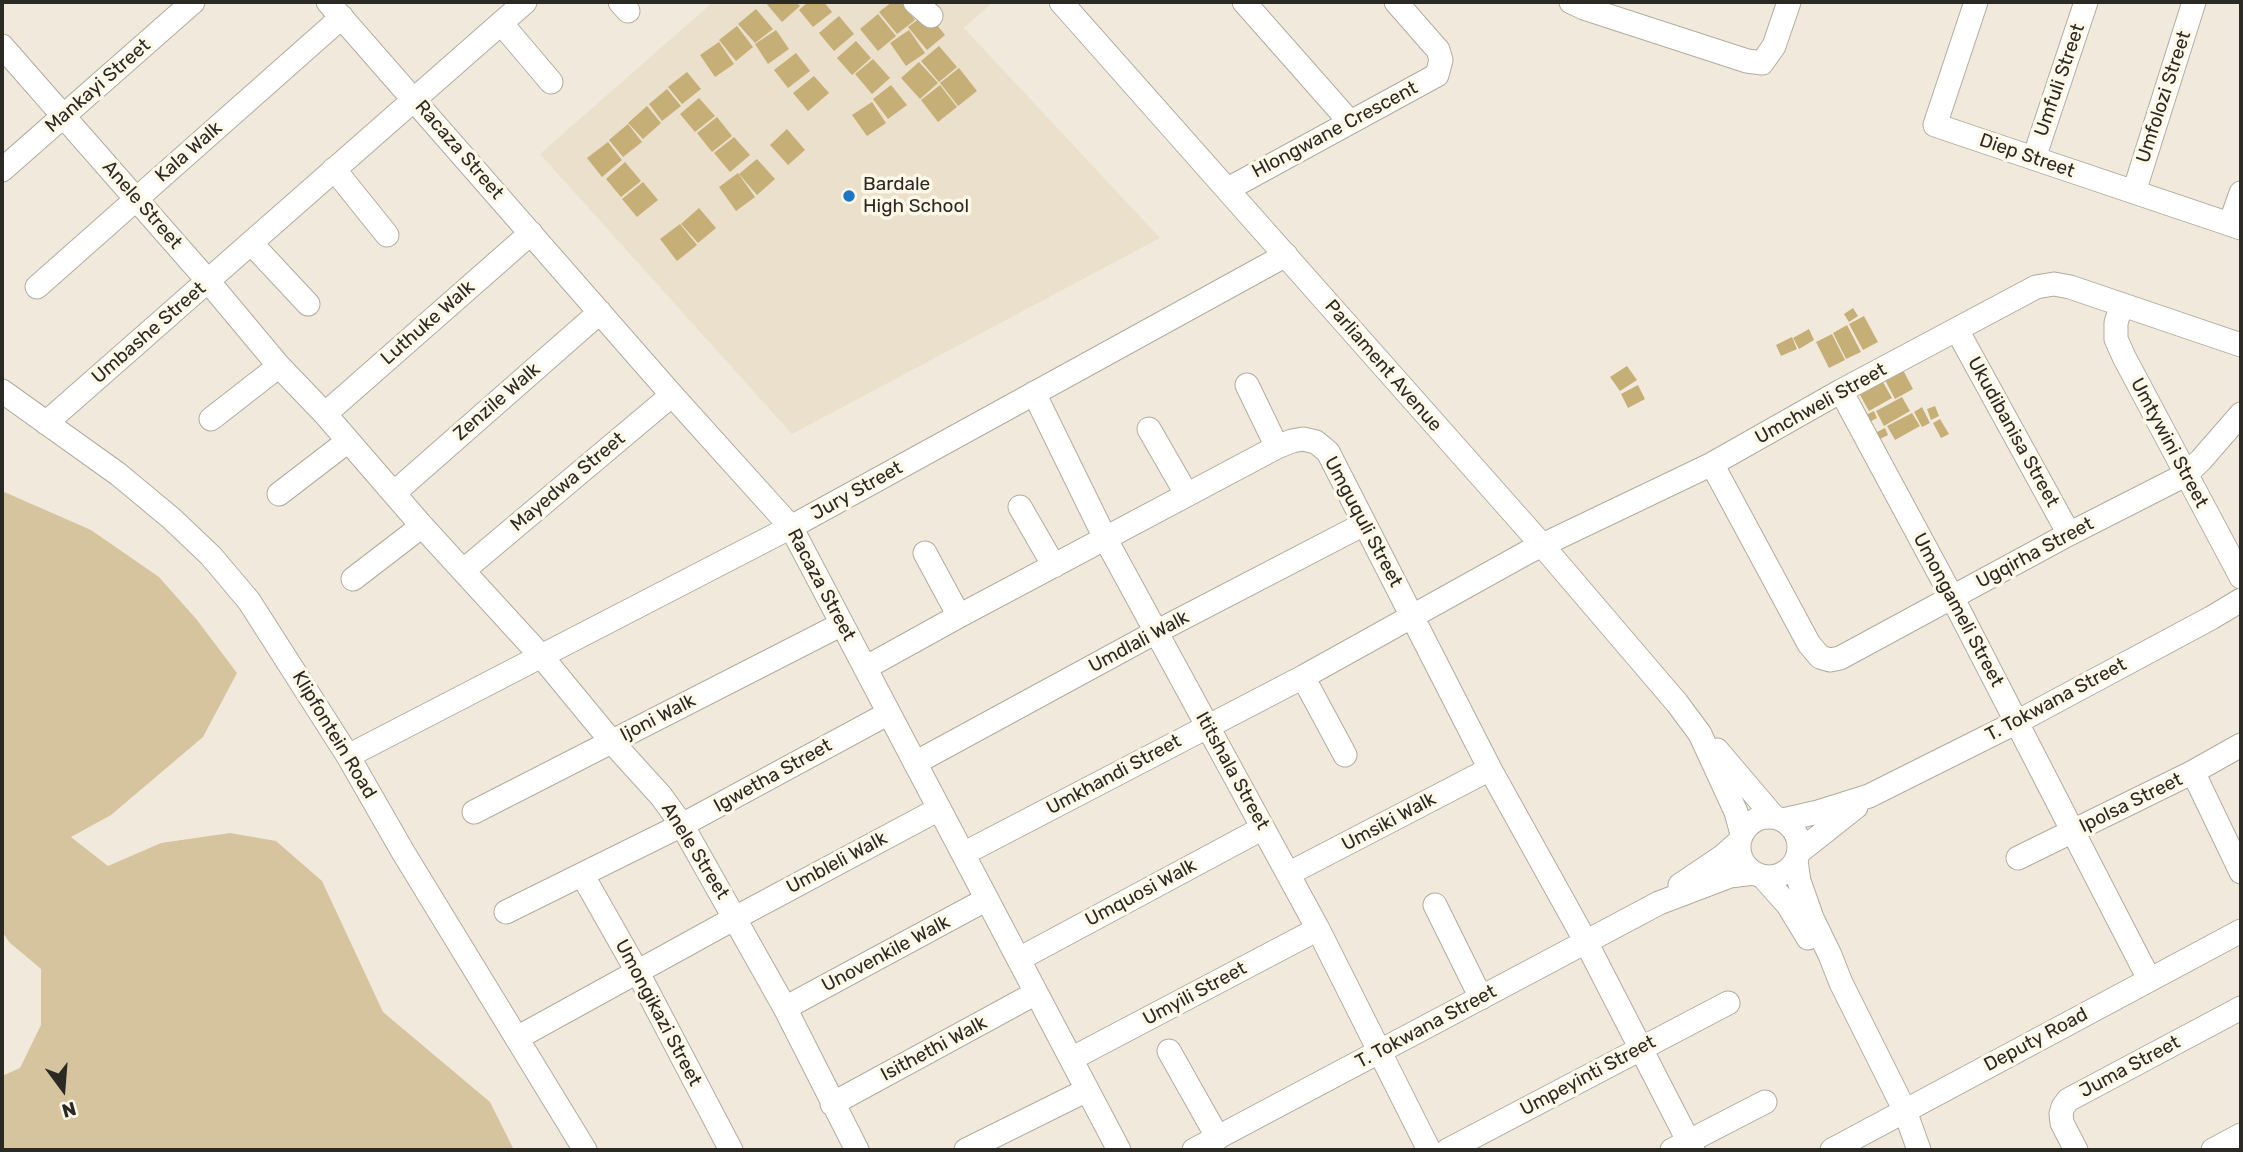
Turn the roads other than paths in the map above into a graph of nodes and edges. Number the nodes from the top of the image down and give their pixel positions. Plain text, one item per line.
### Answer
1 (193, 2) edge
2 (1061, 2) edge
3 (1244, 2) edge
4 (1396, 2) edge
5 (1570, 2) edge
6 (1789, 2) edge
7 (1976, 2) edge
8 (2086, 2) edge
9 (2194, 2) edge
10 (335, 9) edge
11 (1620, 9) edge
12 (510, 10) edge
13 (2, 46) edge
14 (551, 82) dead end
15 (414, 99) junction
16 (64, 117) junction
17 (1350, 122) junction
18 (2034, 158) junction
19 (334, 169) junction
20 (2, 170) edge
21 (1228, 189) junction
22 (2134, 192) junction
23 (2241, 193) edge
24 (136, 199) junction
25 (2236, 226) edge
26 (531, 233) junction
27 (387, 235) dead end
28 (251, 243) junction
29 (1286, 255) junction
30 (208, 281) junction
31 (37, 288) dead end
32 (308, 304) dead end
33 (2121, 306) junction
34 (600, 312) junction
35 (1957, 330) junction
36 (2241, 345) edge
37 (279, 366) junction
38 (1247, 385) dead end
39 (2, 391) edge
40 (1841, 391) junction
41 (1034, 393) junction
42 (672, 395) junction
43 (325, 414) junction
44 (2241, 414) edge
45 (211, 419) dead end
46 (46, 422) junction
47 (1149, 429) dead end
48 (348, 441) junction
49 (1277, 447) junction
50 (1712, 464) junction
51 (2185, 475) junction
52 (394, 493) junction
53 (279, 494) dead end
54 (1187, 495) junction
55 (1020, 507) dead end
56 (1364, 524) junction
57 (422, 526) junction
58 (791, 527) junction
59 (2069, 534) junction
60 (1105, 538) junction
61 (1542, 545) junction
62 (925, 553) dead end
63 (1054, 566) junction
64 (464, 570) junction
65 (2241, 577) edge
66 (353, 579) dead end
67 (1952, 597) junction
68 (2241, 600) edge
69 (959, 616) junction
70 (1413, 616) junction
71 (842, 624) junction
72 (1156, 632) junction
73 (542, 657) junction
74 (865, 668) junction
75 (1303, 677) junction
76 (889, 713) junction
77 (2017, 722) junction
78 (1208, 726) junction
79 (1700, 734) junction
80 (612, 742) junction
81 (2241, 745) edge
82 (1345, 755) dead end
83 (348, 756) junction
84 (915, 763) junction
85 (1490, 769) junction
86 (2193, 772) junction
87 (1869, 796) junction
88 (939, 808) junction
89 (474, 812) dead end
90 (1778, 819) junction
91 (682, 825) junction
92 (1263, 828) junction
93 (2072, 832) junction
94 (1741, 838) junction
95 (963, 854) junction
96 (1798, 857) junction
97 (2018, 858) dead end
98 (2241, 872) edge
99 (1288, 874) junction
100 (1759, 875) junction
101 (583, 876) junction
102 (987, 899) junction
103 (1659, 903) junction
104 (1435, 905) dead end
105 (506, 912) dead end
106 (735, 918) junction
107 (1318, 929) junction
108 (2241, 931) edge
109 (1586, 942) junction
110 (1018, 959) junction
111 (638, 973) junction
112 (2149, 979) junction
113 (1841, 983) junction
114 (1037, 993) junction
115 (1481, 998) junction
116 (1727, 1003) dead end
117 (785, 1008) junction
118 (2241, 1008) edge
119 (517, 1038) junction
120 (1639, 1049) junction
121 (1169, 1051) dead end
122 (1379, 1052) junction
123 (1071, 1059) junction
124 (1087, 1090) junction
125 (1765, 1102) dead end
126 (832, 1104) junction
127 (1905, 1111) junction
128 (2241, 1136) edge
129 (1218, 1138) junction
130 (1684, 1147) edge
131 (585, 1150) edge
132 (731, 1150) edge
133 (857, 1150) edge
134 (966, 1150) edge
135 (1119, 1150) edge
136 (1194, 1150) edge
137 (1429, 1150) edge
138 (1448, 1150) edge
139 (1832, 1150) edge
140 (1919, 1150) edge
141 (2077, 1150) edge
142 (2213, 1150) edge

1 - 16 street, Mankayi Street
2 - 21 street, Parliament Avenue
3 - 17 street
4 - 17 street, Hlongwane Crescent
5 - 11 street
6 - 11 street
7 - 18 street, Diep Street
8 - 18 street, Umfuli Street
9 - 22 street, Umfolozi Street
10 - 15 street, Racaza Street
10 - 24 street, Kala Walk
12 - 14 street, Umbashe Street
12 - 15 street, Umbashe Street
13 - 16 street, Anele Street
15 - 19 street, Umbashe Street
15 - 26 street, Racaza Street
16 - 20 street, Mankayi Street
16 - 24 street, Anele Street
17 - 21 street, Hlongwane Crescent
18 - 22 street, Diep Street
19 - 27 street
19 - 28 street, Umbashe Street
21 - 29 street, Parliament Avenue
22 - 25 street, Diep Street
23 - 25 street
24 - 30 street, Anele Street
24 - 31 street, Kala Walk
26 - 34 street, Racaza Street
26 - 43 street, Luthuke Walk
28 - 30 street, Umbashe Street
28 - 32 street
29 - 41 street, Jury Street
29 - 61 street, Parliament Avenue
30 - 37 street, Anele Street
30 - 46 street, Umbashe Street
33 - 35 street, Umchweli Street
33 - 36 street, Umchweli Street
33 - 51 street, Umtywini Street
34 - 42 street, Racaza Street
34 - 52 street, Zenzile Walk
35 - 40 street, Umchweli Street
35 - 59 street, Ukudibanisa Street
37 - 43 street, Anele Street
37 - 45 street
38 - 49 street
39 - 46 street, Klipfontein Road
40 - 50 street, Umchweli Street
40 - 67 street, Umongameli Street
41 - 58 street, Jury Street
41 - 60 street, Ititshala Street
42 - 58 street, Racaza Street
42 - 64 street, Mayedwa Street
43 - 48 street, Anele Street
44 - 51 street
46 - 83 street, Klipfontein Road
47 - 54 street
48 - 52 street, Anele Street
48 - 53 street
49 - 54 street, Umguquli Street
49 - 56 street, Umguquli Street
50 - 61 street, Umchweli Street
50 - 67 street, Ugqirha Street
51 - 59 street, Ugqirha Street
51 - 65 street, Umtywini Street
52 - 57 street, Anele Street
54 - 60 street, Umguquli Street
55 - 63 street
56 - 70 street, Umguquli Street
56 - 72 street, Umdlali Walk
57 - 64 street, Anele Street
57 - 66 street
58 - 71 street, Racaza Street
58 - 73 street, Jury Street
59 - 67 street, Ugqirha Street
60 - 63 street, Umguquli Street
60 - 72 street, Ititshala Street
61 - 70 street, Umchweli Street
61 - 79 street, Parliament Avenue
62 - 69 street
63 - 69 street, Umguquli Street
64 - 73 street, Anele Street
67 - 77 street, Umongameli Street
68 - 77 street, T. Tokwana Street
69 - 74 street, Umguquli Street
70 - 75 street, Umkhandi Street
70 - 85 street, Umguquli Street
71 - 74 street, Racaza Street
71 - 80 street, Ijoni Walk
72 - 78 street, Ititshala Street
72 - 84 street, Umdlali Walk
73 - 80 street, Anele Street
73 - 83 street, Jury Street
74 - 76 street, Racaza Street
75 - 78 street, Umkhandi Street
75 - 82 street
76 - 84 street, Racaza Street
76 - 91 street, Igwetha Street
77 - 87 street, T. Tokwana Street
77 - 93 street, Umongameli Street
78 - 92 street, Ititshala Street
78 - 95 street, Umkhandi Street
79 - 90 street, Parliament Avenue
79 - 94 street, Parliament Avenue
80 - 89 street, Ijoni Walk
80 - 91 street, Anele Street
81 - 86 street, Ipolsa Street
83 - 119 street, Klipfontein Road
84 - 88 street, Racaza Street
85 - 99 street, Umsiki Walk
85 - 109 street, Umguquli Street
86 - 93 street, Ipolsa Street
86 - 98 street
87 - 90 street, T. Tokwana Street
87 - 96 street, T. Tokwana Street
88 - 95 street, Racaza Street
88 - 106 street, Umbleli Walk
90 - 94 street
90 - 96 street
91 - 101 street, Igwetha Street
91 - 106 street, Anele Street
92 - 99 street, Ititshala Street
92 - 110 street, Umquosi Walk
93 - 97 street, Ipolsa Street
93 - 112 street, Umongameli Street
94 - 100 street
94 - 103 street, T. Tokwana Street
95 - 102 street, Racaza Street
96 - 100 street
96 - 113 street
99 - 107 street, Ititshala Street
100 - 103 street, T. Tokwana Street
100 - 113 street
101 - 105 street, Igwetha Street
101 - 111 street, Umongikazi Street
102 - 110 street, Racaza Street
102 - 117 street, Unovenkile Walk
103 - 109 street, T. Tokwana Street
104 - 115 street
106 - 111 street, Umbleli Walk
106 - 117 street, Anele Street
107 - 122 street, Ititshala Street
107 - 123 street, Umyili Street
108 - 112 street, Deputy Road
109 - 115 street, T. Tokwana Street
109 - 120 street, Umguquli Street
110 - 114 street, Racaza Street
111 - 119 street, Umbleli Walk
111 - 132 street, Umongikazi Street
112 - 127 street, Deputy Road
113 - 127 street
114 - 123 street, Racaza Street
114 - 126 street, Isithethi Walk
115 - 122 street, T. Tokwana Street
116 - 120 street, Umpeyinti Street
117 - 126 street, Anele Street
118 - 141 street, Juma Street
119 - 131 street, Klipfontein Road
120 - 130 street, Umguquli Street
120 - 138 street, Umpeyinti Street
121 - 129 street
122 - 129 street, T. Tokwana Street
122 - 137 street, Ititshala Street
123 - 124 street, Racaza Street
124 - 134 street
124 - 135 street, Racaza Street
125 - 130 street
126 - 133 street, Anele Street
127 - 139 street, Deputy Road
127 - 140 street
128 - 142 street
129 - 136 street, T. Tokwana Street

